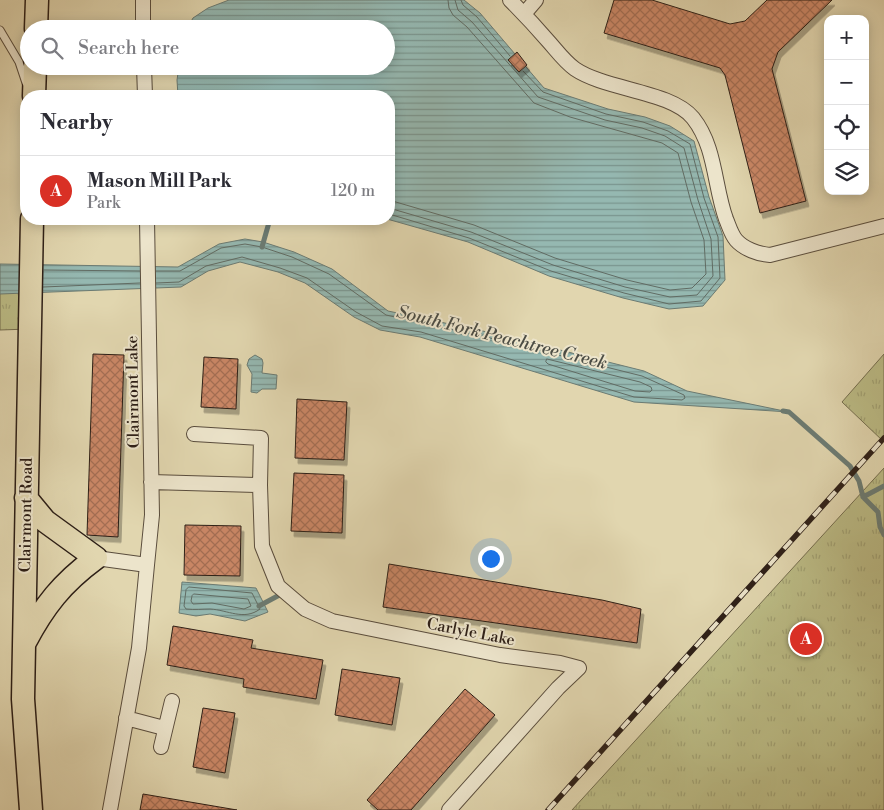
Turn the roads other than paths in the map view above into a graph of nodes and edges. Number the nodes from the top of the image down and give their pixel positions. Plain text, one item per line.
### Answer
1 (37, 0) edge
2 (143, 0) edge
3 (510, 0) edge
4 (536, 0) edge
5 (524, 14) junction
6 (36, 20) edge
7 (144, 20) edge
8 (0, 30) edge
9 (20, 62) edge
10 (25, 75) edge
11 (34, 75) edge
12 (144, 75) edge
13 (31, 90) edge
14 (33, 90) edge
15 (145, 90) edge
16 (147, 225) edge
17 (884, 226) edge
18 (31, 228) edge
19 (194, 434) dead end
20 (151, 482) junction
21 (260, 485) junction
22 (26, 498) junction
23 (96, 558) junction
24 (147, 565) junction
25 (23, 646) junction
26 (172, 702) dead end
27 (126, 718) junction
28 (164, 728) junction
29 (161, 747) dead end
30 (31, 810) edge
31 (110, 810) edge
32 (449, 810) edge

1 - 6 main road
2 - 7 street
3 - 5 street
4 - 5 street
5 - 17 street
8 - 9 lane
10 - 13 lane
11 - 14 main road
12 - 15 street
16 - 20 street, Clairmont Lake
18 - 22 main road, Clairmont Road
19 - 21 street, Carlyle Lake
20 - 21 street
20 - 24 street, Clairmont Lake
21 - 32 street, Carlyle Lake
22 - 23 main road
22 - 25 main road, Clairmont Road
23 - 24 street
23 - 25 main road
24 - 27 street
25 - 30 main road, Clairmont Road
26 - 28 street
27 - 28 street
27 - 31 street
28 - 29 street

